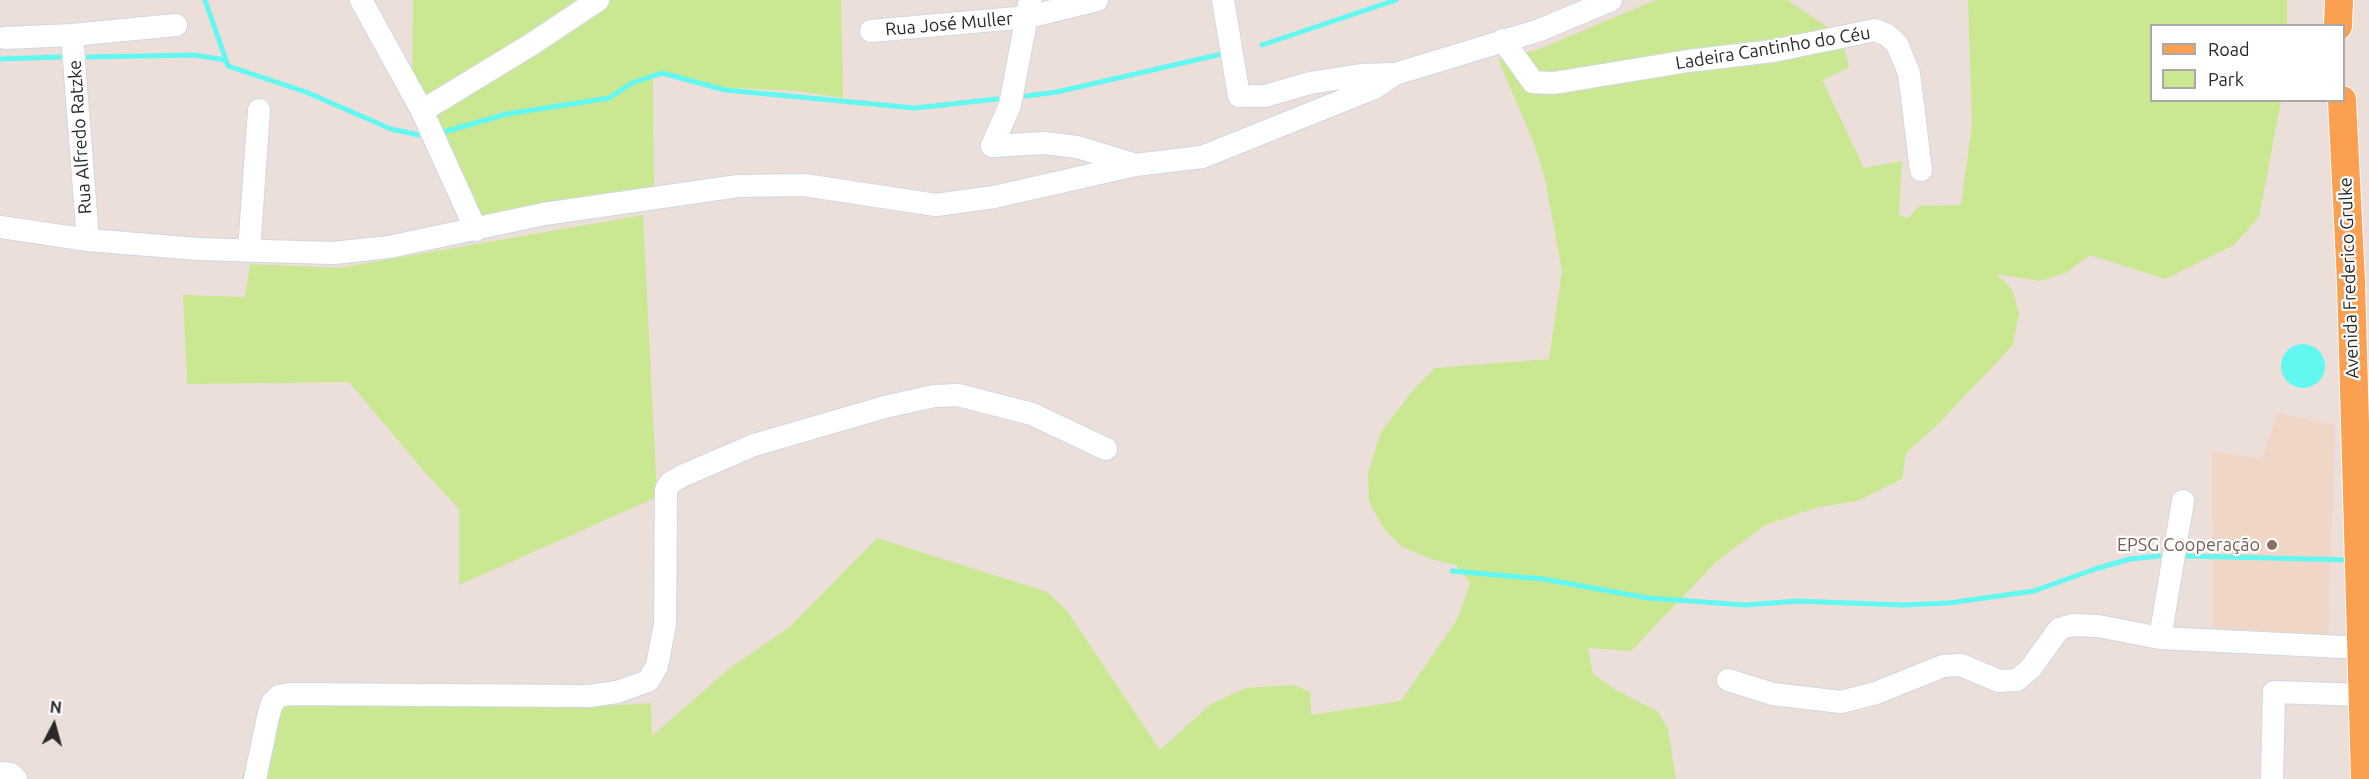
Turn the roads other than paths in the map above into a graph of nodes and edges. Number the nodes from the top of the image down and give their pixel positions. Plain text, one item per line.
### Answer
1 (361, 0) edge
2 (598, 0) edge
3 (1097, 0) edge
4 (1223, 0) edge
5 (1611, 0) edge
6 (1029, 9) edge
7 (176, 25) dead end
8 (871, 31) dead end
9 (72, 35) junction
10 (5, 38) dead end
11 (1503, 40) junction
12 (1395, 74) junction
13 (2342, 102) edge
14 (259, 110) dead end
15 (422, 111) junction
16 (1135, 165) junction
17 (1921, 170) dead end
18 (0, 227) edge
19 (476, 230) junction
20 (88, 240) junction
21 (249, 251) junction
22 (1106, 449) dead end
23 (2183, 501) dead end
24 (2160, 638) junction
25 (2363, 648) junction
26 (1728, 680) dead end
27 (2364, 695) junction
28 (0, 773) edge
29 (16, 779) edge
30 (255, 779) edge
31 (2272, 779) edge
32 (2365, 779) edge

1 - 15 street
2 - 15 street
3 - 6 street, Rua José Muller
4 - 12 street
5 - 11 street
6 - 8 street, Rua José Muller
6 - 16 street
7 - 9 street
9 - 10 street
9 - 20 street, Rua Alfredo Ratzke
11 - 12 street
11 - 17 street, Ladeira Cantinho do Céu
12 - 16 street
13 - 25 main road, Avenida Frederico Grulke
14 - 21 street
15 - 19 street
16 - 19 street
18 - 20 street
19 - 21 street
20 - 21 street
22 - 30 street
23 - 24 street
24 - 25 street
24 - 26 street
25 - 27 main road, Avenida Frederico Grulke
27 - 31 street
27 - 32 main road, Avenida Frederico Grulke
28 - 29 street

